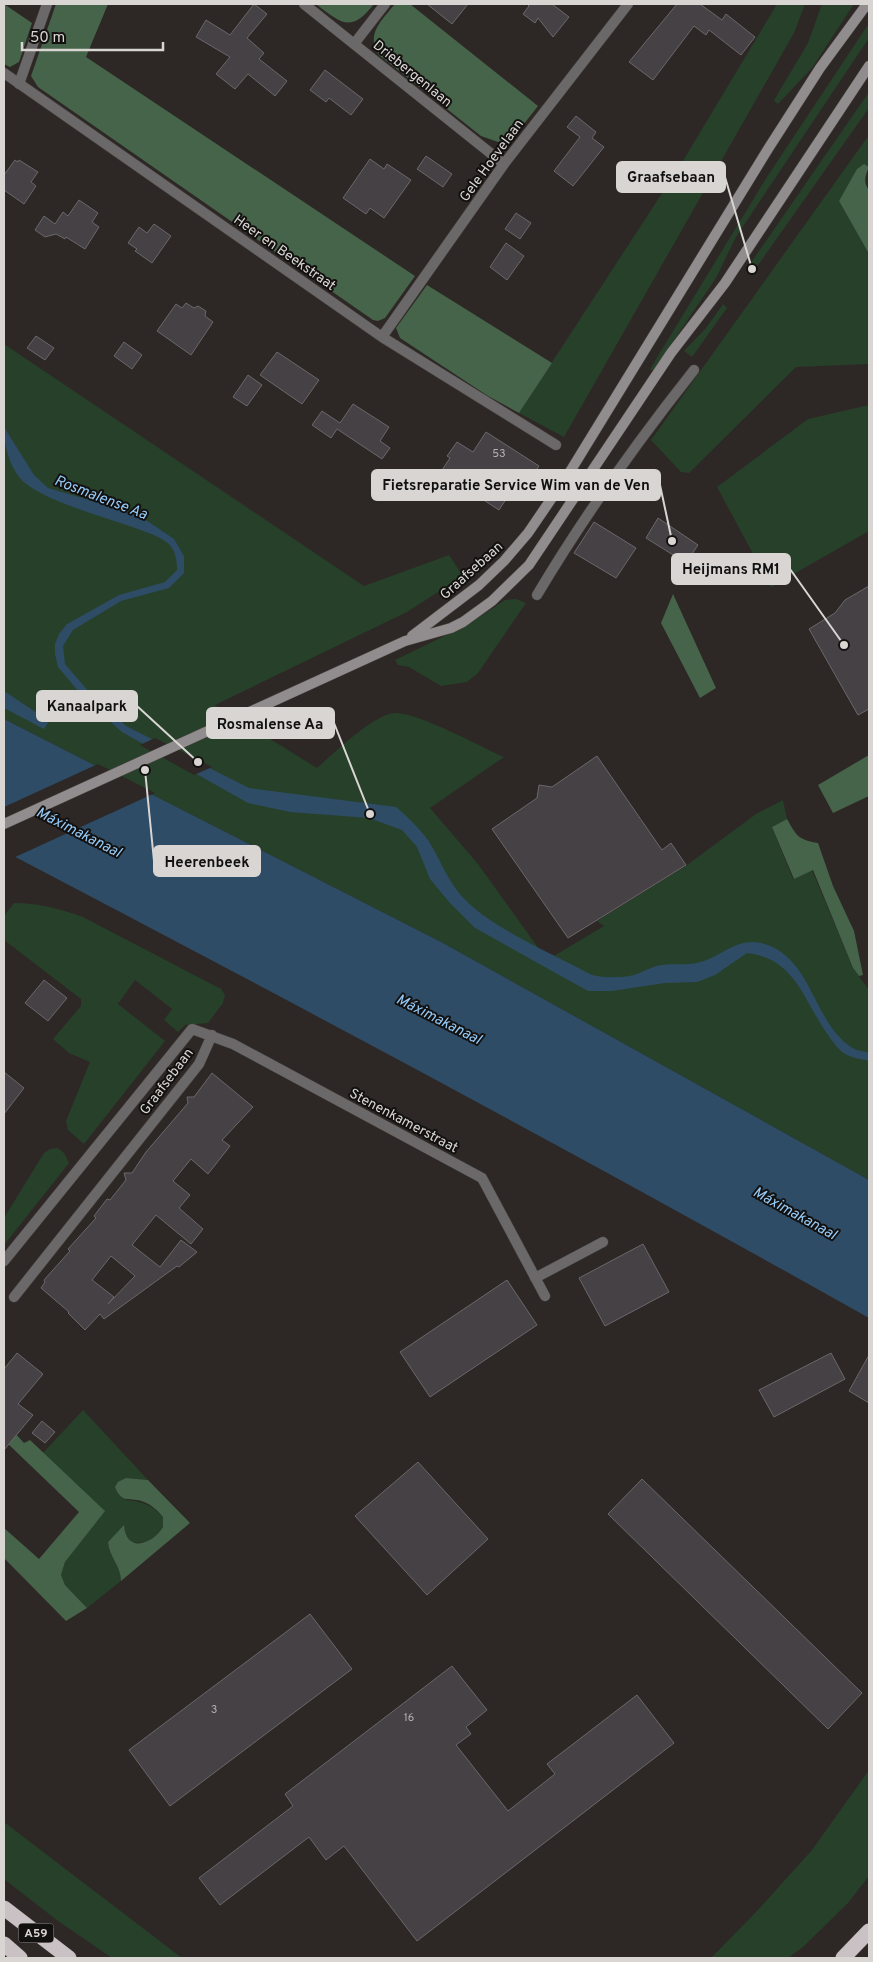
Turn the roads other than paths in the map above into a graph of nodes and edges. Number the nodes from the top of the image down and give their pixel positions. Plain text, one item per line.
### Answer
1 (47, 4) edge
2 (304, 4) edge
3 (385, 4) edge
4 (628, 4) edge
5 (867, 4) edge
6 (354, 44) junction
7 (869, 66) edge
8 (4, 73) edge
9 (19, 84) junction
10 (504, 164) junction
11 (382, 337) junction
12 (694, 370) dead end
13 (556, 445) dead end
14 (537, 595) dead end
15 (406, 641) junction
16 (4, 824) edge
17 (212, 1036) junction
18 (603, 1242) dead end
19 (4, 1261) edge
20 (535, 1278) junction
21 (545, 1296) dead end
22 (14, 1297) dead end
23 (4, 1908) edge
24 (869, 1931) edge
25 (4, 1944) edge
26 (20, 1958) edge
27 (69, 1958) edge
28 (843, 1958) edge

1 - 9 street
2 - 6 street, Driebergenlaan
3 - 6 street
4 - 10 street, Gele Hoevelaan
5 - 15 main road, Graafsebaan
6 - 10 street, Driebergenlaan
7 - 15 main road, Graafsebaan
8 - 9 street, Heer en Beekstraat
9 - 11 street, Heer en Beekstraat
10 - 11 street, Gele Hoevelaan
11 - 13 street, Heer en Beekstraat
12 - 14 street
15 - 16 main road, Graafsebaan
17 - 19 street, Graafsebaan
17 - 20 street, Stenenkamerstraat
17 - 22 street, Graafsebaan
18 - 20 street
20 - 21 street, Stenenkamerstraat
23 - 27 highway, A59
24 - 28 highway
25 - 26 highway

